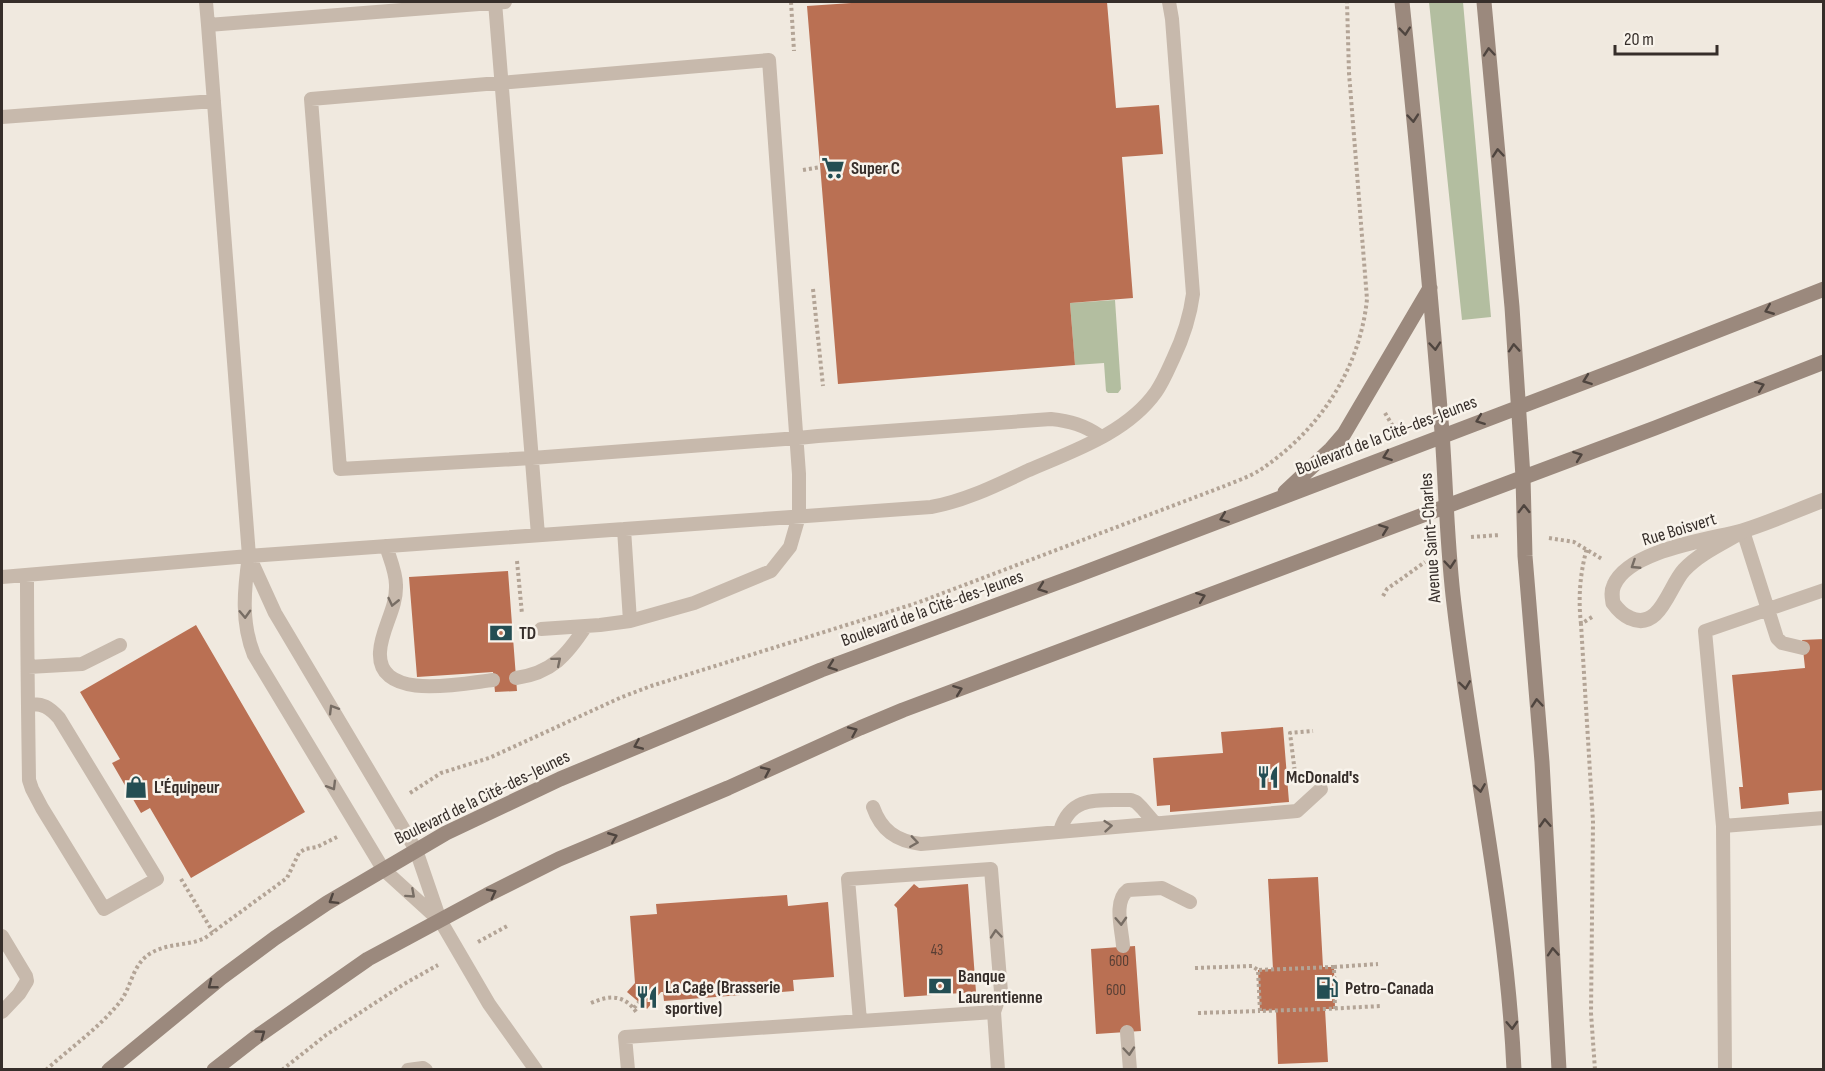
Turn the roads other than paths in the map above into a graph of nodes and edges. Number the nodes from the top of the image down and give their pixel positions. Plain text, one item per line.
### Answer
1 (206, 2) edge
2 (495, 2) edge
3 (505, 2) edge
4 (1168, 2) edge
5 (1402, 2) edge
6 (1484, 2) edge
7 (208, 25) junction
8 (502, 83) junction
9 (214, 101) junction
10 (2, 117) edge
11 (1430, 288) junction
12 (1824, 289) edge
13 (1824, 362) edge
14 (1518, 406) junction
15 (1442, 435) junction
16 (1100, 436) junction
17 (798, 438) junction
18 (532, 458) junction
19 (1523, 477) junction
20 (1279, 497) junction
21 (1824, 500) edge
22 (1446, 506) junction
23 (799, 516) junction
24 (624, 529) junction
25 (1743, 531) junction
26 (538, 535) junction
27 (386, 546) junction
28 (249, 556) junction
29 (27, 575) junction
30 (2, 577) edge
31 (1824, 590) edge
32 (1768, 609) junction
33 (630, 621) junction
34 (586, 626) junction
35 (541, 629) dead end
36 (120, 645) dead end
37 (1803, 648) dead end
38 (28, 667) junction
39 (516, 678) dead end
40 (494, 680) dead end
41 (28, 705) junction
42 (1321, 789) dead end
43 (873, 807) dead end
44 (1824, 818) edge
45 (1154, 822) junction
46 (1722, 826) junction
47 (1060, 831) junction
48 (416, 850) junction
49 (383, 869) junction
50 (1190, 902) dead end
51 (440, 920) junction
52 (2, 936) edge
53 (1123, 946) dead end
54 (2, 1012) edge
55 (994, 1012) junction
56 (860, 1021) junction
57 (1128, 1032) dead end
58 (109, 1070) edge
59 (214, 1070) edge
60 (408, 1070) edge
61 (426, 1070) edge
62 (536, 1070) edge
63 (628, 1070) edge
64 (998, 1070) edge
65 (1130, 1070) edge
66 (1514, 1070) edge
67 (1559, 1070) edge
68 (1725, 1070) edge

1 - 7 lane
2 - 3 lane
2 - 7 lane
2 - 8 lane
4 - 16 lane
5 -> 11 main road, Avenue Saint-Charles
14 -> 6 main road
7 - 9 lane
8 - 17 lane
8 - 18 lane
8 - 18 lane
9 - 10 lane
9 - 28 lane
11 -> 15 main road, Avenue Saint-Charles
11 - 20 main road
12 -> 14 main road, Boulevard de la Cité-des-Jeunes
19 -> 13 main road
14 -> 15 main road, Boulevard de la Cité-des-Jeunes
14 - 19 main road
15 -> 20 main road, Boulevard de la Cité-des-Jeunes
15 - 22 main road, Avenue Saint-Charles
16 - 17 lane
16 - 23 lane
17 - 18 lane
17 - 23 lane
18 - 26 lane
19 - 22 main road
67 -> 19 main road
20 -> 48 main road, Boulevard de la Cité-des-Jeunes
21 - 25 street, Rue Boisvert
51 -> 22 main road
22 -> 66 main road, Avenue Saint-Charles
23 - 24 lane
23 - 33 lane
24 - 26 lane
24 - 33 lane
25 -> 25 street, Rue Boisvert
25 - 32 lane
26 - 27 lane
27 - 28 lane
27 -> 40 lane
28 - 29 lane
48 -> 28 lane
28 -> 49 lane
29 - 30 lane
29 - 38 lane
31 - 32 lane
32 - 37 lane
32 - 46 lane
33 - 34 lane
34 - 35 lane
39 -> 34 lane
36 - 38 lane
38 - 41 lane
41 - 41 lane
42 - 45 lane
43 -> 47 lane
44 - 46 lane
47 -> 45 lane
45 - 47 lane
46 - 68 lane
48 - 49 main road, Boulevard de la Cité-des-Jeunes
48 - 51 lane
49 -> 51 lane
49 -> 58 main road, Boulevard de la Cité-des-Jeunes
50 -> 53 lane
59 -> 51 main road
51 - 62 lane
52 - 54 lane
55 - 56 lane
55 -> 56 lane
55 - 64 lane
56 - 63 lane
57 -> 65 lane
60 - 61 lane

